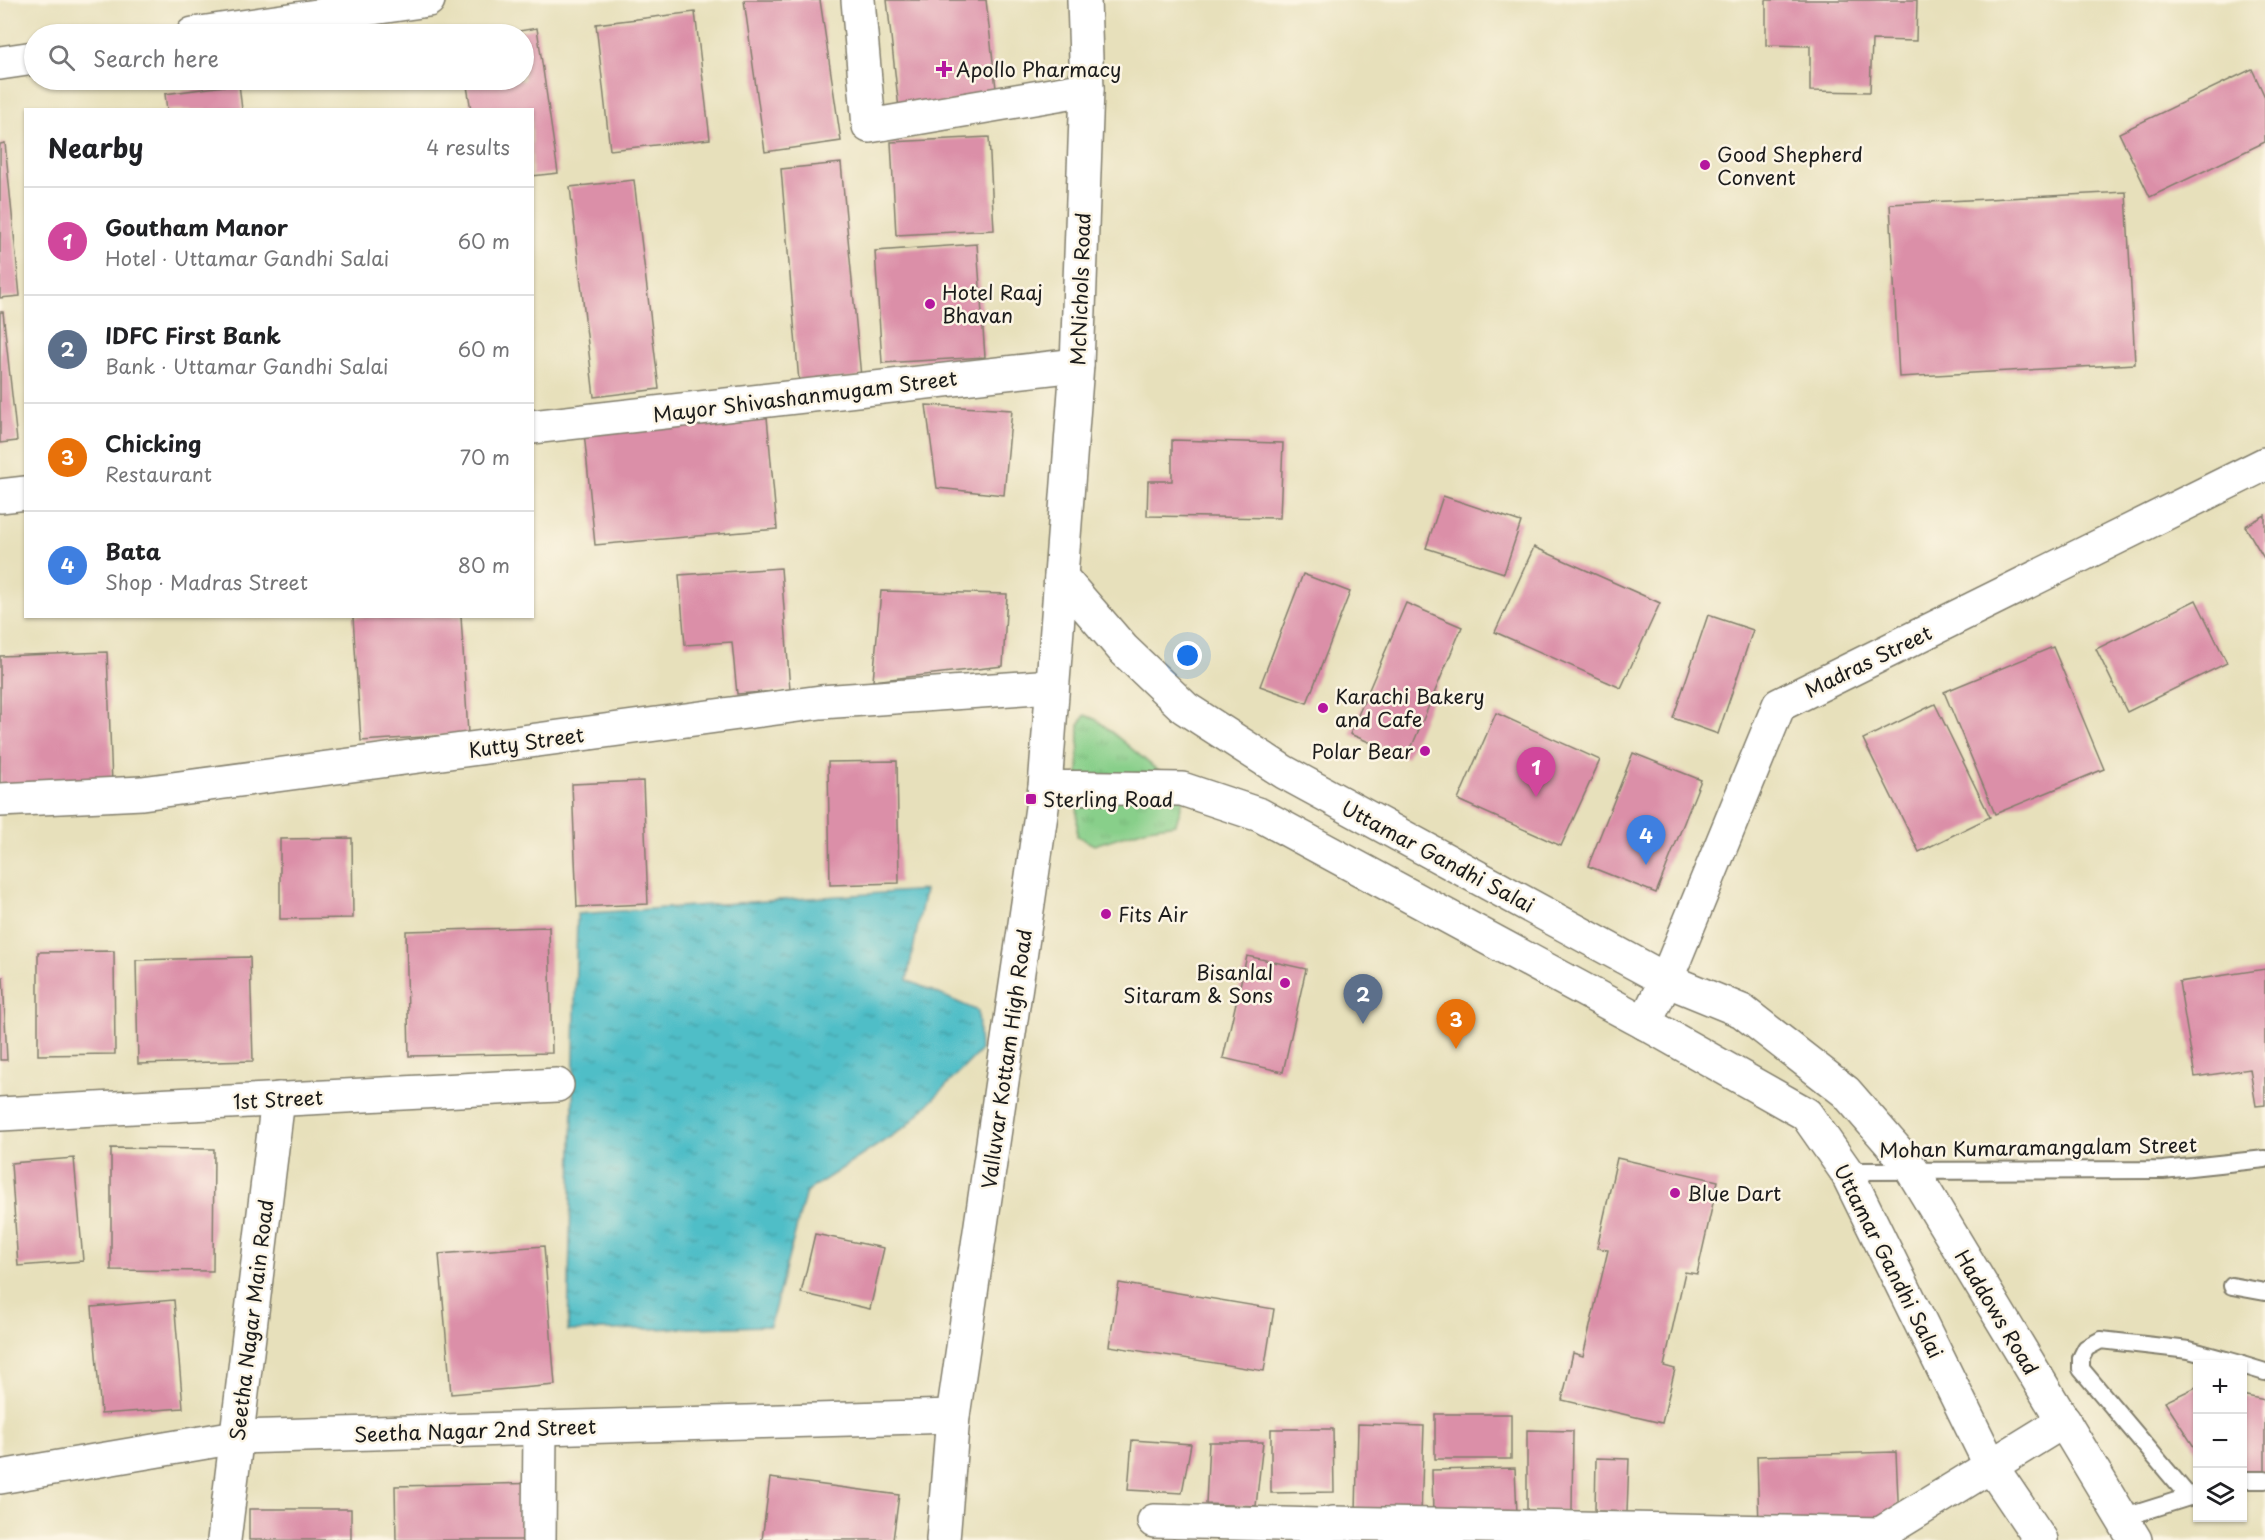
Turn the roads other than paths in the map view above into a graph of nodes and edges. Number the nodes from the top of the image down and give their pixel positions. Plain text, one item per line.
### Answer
1 (428, 0) edge
2 (858, 0) edge
3 (1084, 0) edge
4 (262, 24) edge
5 (24, 59) edge
6 (0, 63) edge
7 (1087, 89) junction
8 (1077, 364) junction
9 (534, 427) edge
10 (2265, 464) edge
11 (24, 492) edge
12 (0, 496) edge
13 (1061, 577) junction
14 (1052, 686) junction
15 (1045, 787) junction
16 (0, 800) edge
17 (1666, 980) junction
18 (1645, 1023) junction
19 (557, 1084) dead end
20 (1846, 1092) joint
21 (278, 1099) junction
22 (0, 1114) edge
23 (2265, 1159) edge
24 (1912, 1170) junction
25 (1846, 1171) junction
26 (2232, 1286) dead end
27 (2265, 1292) edge
28 (2224, 1360) edge
29 (2247, 1367) edge
30 (2265, 1372) edge
31 (953, 1416) junction
32 (2064, 1421) junction
33 (540, 1428) junction
34 (236, 1437) junction
35 (1991, 1466) junction
36 (0, 1477) edge
37 (2247, 1480) edge
38 (2265, 1480) edge
39 (2193, 1495) edge
40 (1154, 1521) dead end
41 (2129, 1529) edge
42 (1319, 1533) edge
43 (1880, 1537) edge
44 (224, 1540) edge
45 (539, 1540) edge
46 (943, 1540) edge
47 (2041, 1540) edge

1 - 4 street
2 - 7 street
3 - 7 street, McNichols Road
5 - 6 street
7 - 8 street, McNichols Road
8 - 9 street, Mayor Shivashanmugam Street
8 - 13 street, McNichols Road
10 - 17 street, Madras Street
11 - 12 street
13 - 14 street, Valluvar Kottam High Road
13 - 17 street, Uttamar Gandhi Salai
14 - 15 street, Valluvar Kottam High Road
14 - 16 street, Kutty Street
15 - 18 street, Uttamar Gandhi Salai
15 - 31 street, Valluvar Kottam High Road
17 - 18 street, Madras Street
17 - 20 street, Uttamar Gandhi Salai
18 - 25 street, Uttamar Gandhi Salai
19 - 21 street, 1st Street
20 - 24 street, Haddows Road
21 - 22 street, 1st Street
21 - 34 street, Seetha Nagar Main Road
23 - 24 lane, Mohan Kumaramangalam Street
24 - 25 lane, Mohan Kumaramangalam Street
24 - 32 street, Haddows Road
25 - 35 street, Uttamar Gandhi Salai
26 - 27 lane
28 - 39 lane
29 - 30 lane
31 - 33 street, Seetha Nagar 2nd Street
31 - 46 street, Valluvar Kottam High Road
32 - 35 street
32 - 41 street, Haddows Road
33 - 34 street, Seetha Nagar 2nd Street
33 - 45 street
34 - 36 street, Seetha Nagar 2nd Street
34 - 44 street, Seetha Nagar Main Road
35 - 43 street
35 - 47 street, Uttamar Gandhi Salai
37 - 38 lane
39 - 41 lane
40 - 42 street
42 - 43 street

